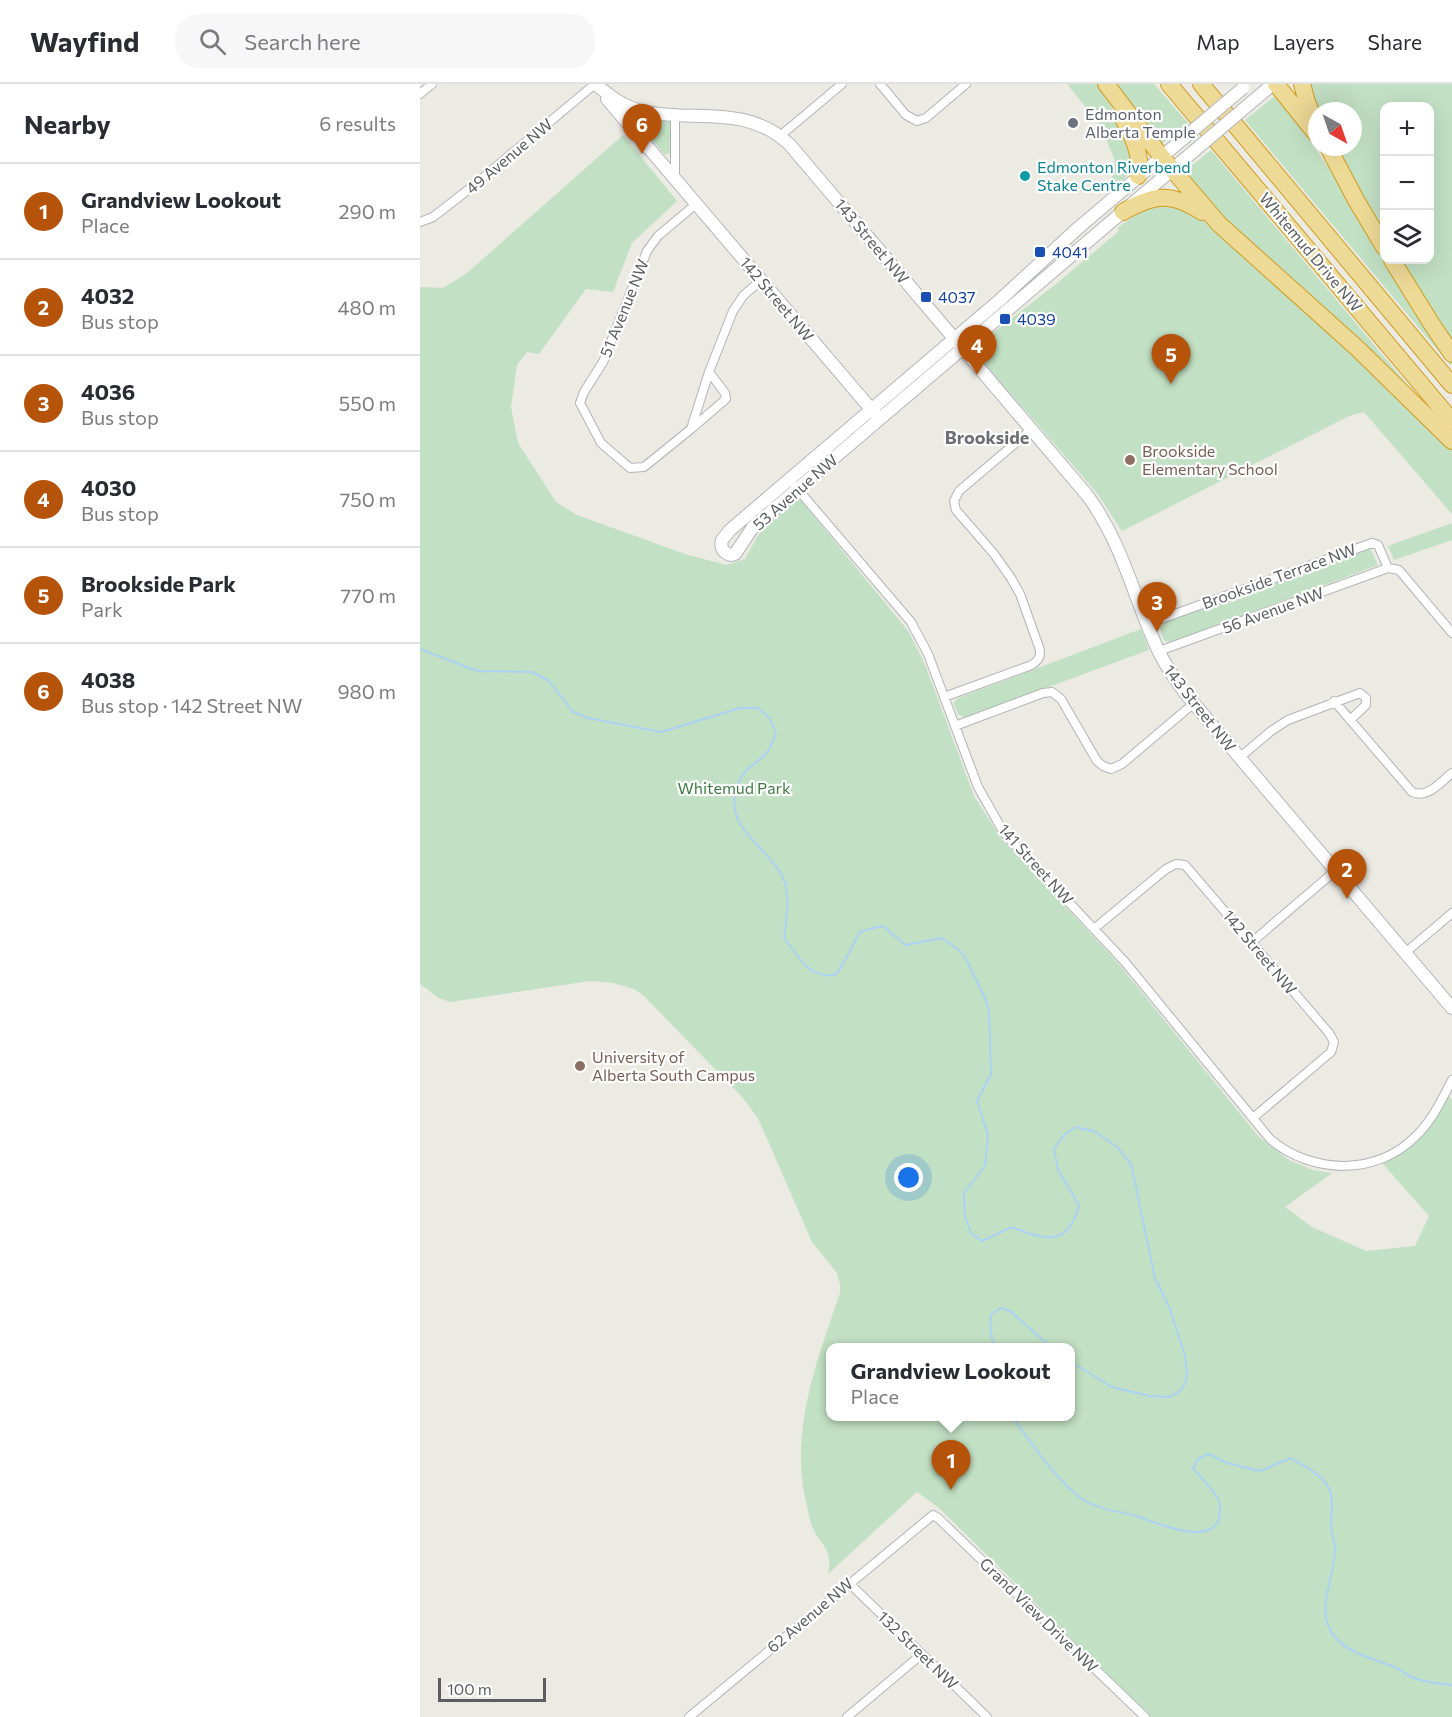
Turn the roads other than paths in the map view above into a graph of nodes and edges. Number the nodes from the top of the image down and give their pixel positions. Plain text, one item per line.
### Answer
1 (432, 84) edge
2 (595, 84) edge
3 (842, 84) edge
4 (880, 84) edge
5 (966, 84) edge
6 (1170, 84) edge
7 (1201, 84) edge
8 (1274, 84) edge
9 (1302, 84) edge
10 (1107, 85) edge
11 (1245, 86) edge
12 (420, 94) edge
13 (1308, 104) edge
14 (675, 115) junction
15 (1308, 124) edge
16 (780, 136) junction
17 (1161, 156) junction
18 (1333, 156) edge
19 (1172, 170) junction
20 (1138, 176) junction
21 (675, 179) junction
22 (696, 204) junction
23 (1123, 212) junction
24 (420, 222) edge
25 (1219, 224) junction
26 (1380, 240) edge
27 (1394, 264) edge
28 (761, 280) junction
29 (959, 344) junction
30 (1452, 354) edge
31 (708, 372) junction
32 (1452, 386) edge
33 (875, 415) junction
34 (1452, 421) edge
35 (691, 429) junction
36 (1032, 429) junction
37 (1452, 441) edge
38 (793, 484) junction
39 (1388, 568) junction
40 (1147, 624) junction
41 (1452, 633) edge
42 (1159, 651) junction
43 (944, 697) junction
44 (1334, 701) junction
45 (1193, 704) junction
46 (1350, 720) junction
47 (955, 726) junction
48 (1239, 758) junction
49 (1452, 773) edge
50 (1335, 871) junction
51 (1452, 913) edge
52 (1095, 928) junction
53 (1252, 942) junction
54 (1405, 953) junction
55 (1452, 1008) edge
56 (1452, 1080) edge
57 (1253, 1118) junction
58 (933, 1515) joint
59 (849, 1583) junction
60 (922, 1654) junction
61 (688, 1717) edge
62 (847, 1717) edge
63 (987, 1717) edge
64 (1145, 1717) edge

1 - 12 street
2 - 14 street, 143 Street NW
2 - 21 street, 142 Street NW
2 - 24 street, 49 Avenue NW
3 - 16 street
4 - 5 street
6 - 34 highway, Whitemud Drive NW
7 - 32 highway, Whitemud Drive NW
8 - 15 highway
8 - 19 street, 53 Avenue NW, bridge
9 - 13 highway
10 - 17 highway
10 - 20 highway
11 - 17 street, 53 Avenue NW, bridge
14 - 16 street, 143 Street NW
14 - 21 street
16 - 29 street, 143 Street NW
17 - 19 highway
17 - 20 street, 53 Avenue NW
18 - 26 highway
19 - 23 street, 53 Avenue NW
19 - 25 highway
20 - 29 street, 53 Avenue NW
21 - 22 street, 142 Street NW
22 - 28 street, 142 Street NW
22 - 35 street, 51 Avenue NW
23 - 25 highway
23 - 29 street, 53 Avenue NW
25 - 37 highway
27 - 30 highway
28 - 31 street
28 - 33 street, 142 Street NW
29 - 33 street, 53 Avenue NW
29 - 36 street, 143 Street NW
31 - 35 street
31 - 35 street
33 - 38 street, 53 Avenue NW
36 - 40 street, 143 Street NW
36 - 43 street
38 - 38 street, 53 Avenue NW
38 - 43 street, 141 Street NW
39 - 40 street, Brookside Terrace NW
39 - 41 street
39 - 42 street, 56 Avenue NW
40 - 42 street, 143 Street NW
42 - 45 street, 143 Street NW
43 - 47 street, 141 Street NW
44 - 46 street
44 - 46 street
44 - 48 street
45 - 47 street
45 - 48 street, 143 Street NW
46 - 49 street
47 - 52 street, 141 Street NW
48 - 50 street, 143 Street NW
50 - 53 street
50 - 54 street, 143 Street NW
51 - 54 street
52 - 53 street, 142 Street NW
52 - 57 street, 141 Street NW
53 - 57 street, 142 Street NW
54 - 55 street, 143 Street NW
56 - 57 street, 141 Street NW
58 - 59 street, 62 Avenue NW
58 - 64 street, Grand View Drive NW
59 - 60 street, 132 Street NW
59 - 61 street, 62 Avenue NW
60 - 62 street
60 - 63 street, 132 Street NW

